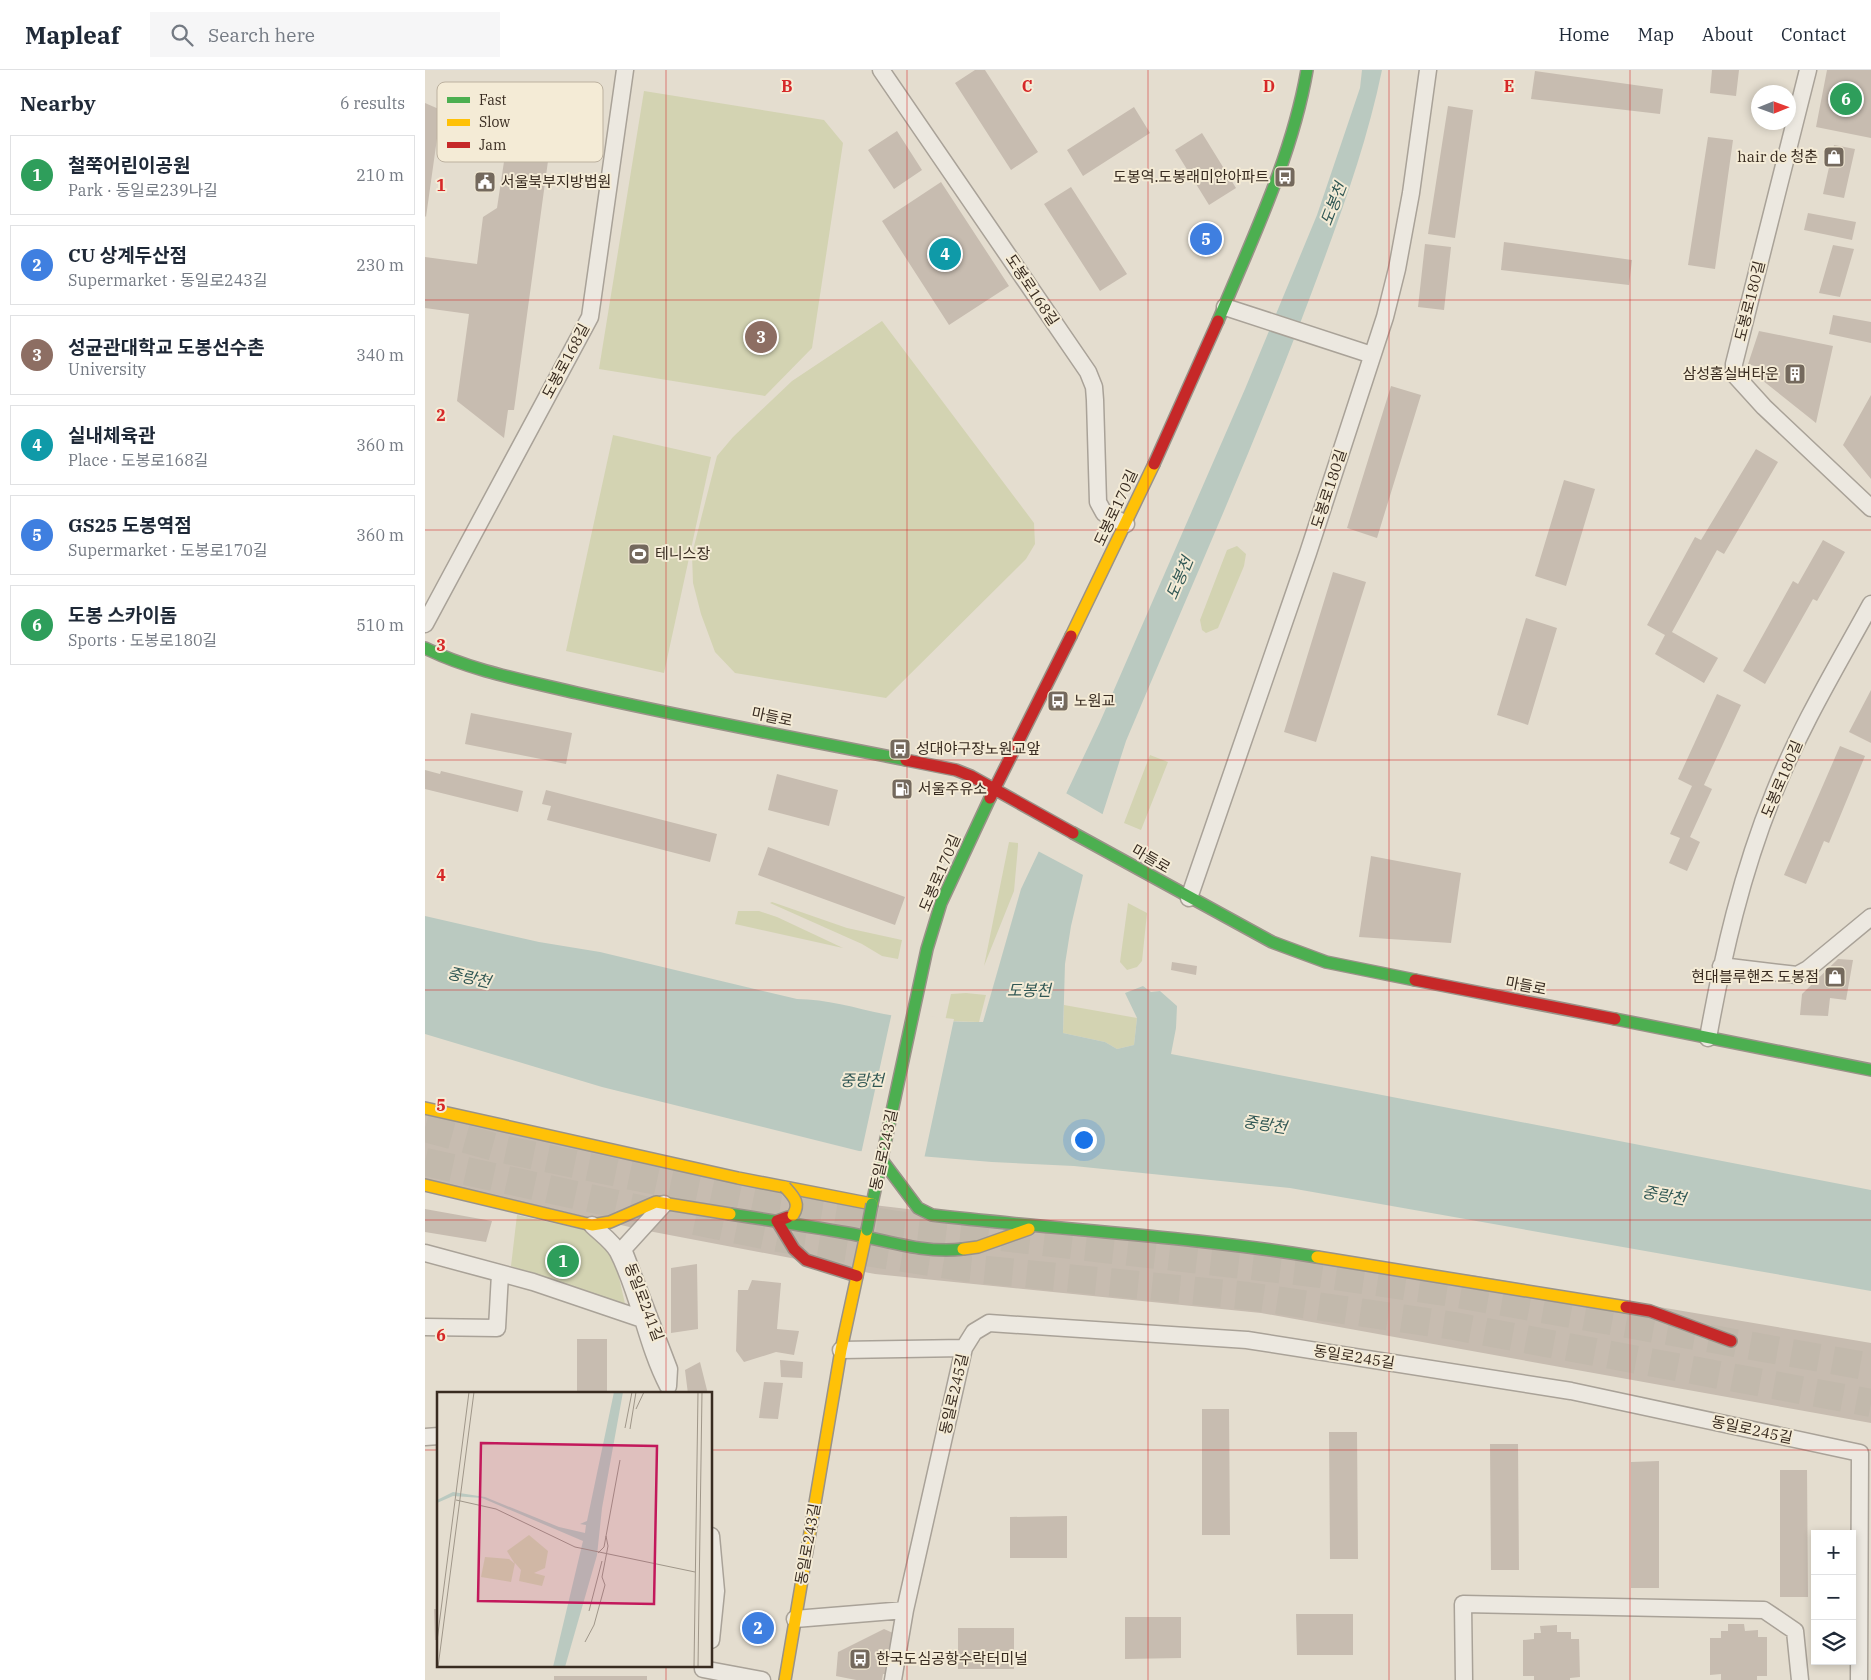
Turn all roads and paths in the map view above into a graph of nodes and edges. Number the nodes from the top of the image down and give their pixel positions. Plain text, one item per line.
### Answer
1 (625, 70) edge
2 (881, 70) edge
3 (1307, 70) edge
4 (1428, 70) edge
5 (1807, 70) edge
6 (1225, 307) junction
7 (1365, 353) junction
8 (1871, 508) edge
9 (1126, 524) junction
10 (1871, 604) edge
11 (425, 624) edge
12 (425, 648) edge
13 (995, 788) junction
14 (1189, 898) junction
15 (1871, 916) edge
16 (927, 949) joint
17 (1721, 966) junction
18 (1708, 1038) junction
19 (1871, 1070) edge
20 (425, 1108) edge
21 (882, 1160) junction
22 (425, 1185) edge
23 (785, 1188) junction
24 (664, 1204) junction
25 (872, 1204) junction
26 (777, 1221) junction
27 (592, 1225) junction
28 (1028, 1229) junction
29 (867, 1234) junction
30 (425, 1253) edge
31 (500, 1274) junction
32 (857, 1276) junction
33 (645, 1320) junction
34 (425, 1327) edge
35 (1731, 1341) dead end
36 (964, 1348) junction
37 (841, 1350) junction
38 (669, 1390) edge
39 (713, 1558) edge
40 (905, 1610) junction
41 (795, 1619) junction
42 (713, 1620) edge
43 (702, 1672) edge
44 (762, 1680) edge
45 (785, 1680) edge
46 (893, 1680) edge
47 (1464, 1680) edge
48 (1800, 1680) edge
49 (1859, 1680) edge

1 - 11 street, 도봉로168길
2 - 9 street, 도봉로168길
3 - 6 main road, 도봉로170길
4 - 7 street, 도봉로180길
5 - 8 street, 도봉로180길
6 - 7 street
6 - 9 main road, 도봉로170길
7 - 14 street, 도봉로180길
9 - 13 main road, 도봉로170길
10 - 17 street, 도봉로180길
12 - 13 main road, 마들로
13 - 14 main road, 마들로
13 - 16 main road, 도봉로170길
14 - 18 main road, 마들로
15 - 17 street
16 - 21 main road, 동일로243길
17 - 18 street, 도봉로180길
18 - 19 main road, 마들로
20 - 23 main road
21 - 25 main road, 동일로243길
21 - 28 main road
22 - 27 main road
23 - 25 main road
23 - 26 main road, bridge
24 - 26 main road
24 - 27 main road
24 - 38 street, 동일로241길
25 - 29 main road, 동일로243길, bridge
26 - 29 main road
26 - 32 main road
27 - 33 street, 동일로241길
28 - 29 main road
28 - 35 main road
29 - 32 main road, 동일로243길
30 - 31 street
31 - 33 street
31 - 34 street
32 - 37 main road, 동일로243길
33 - 38 street, 동일로241길
36 - 37 street
36 - 40 street, 동일로245길
36 - 49 street, 동일로245길
37 - 41 main road, 동일로243길
39 - 42 street
40 - 41 street
40 - 46 street, 동일로245길
41 - 45 main road, 동일로243길
43 - 44 street
47 - 48 street

